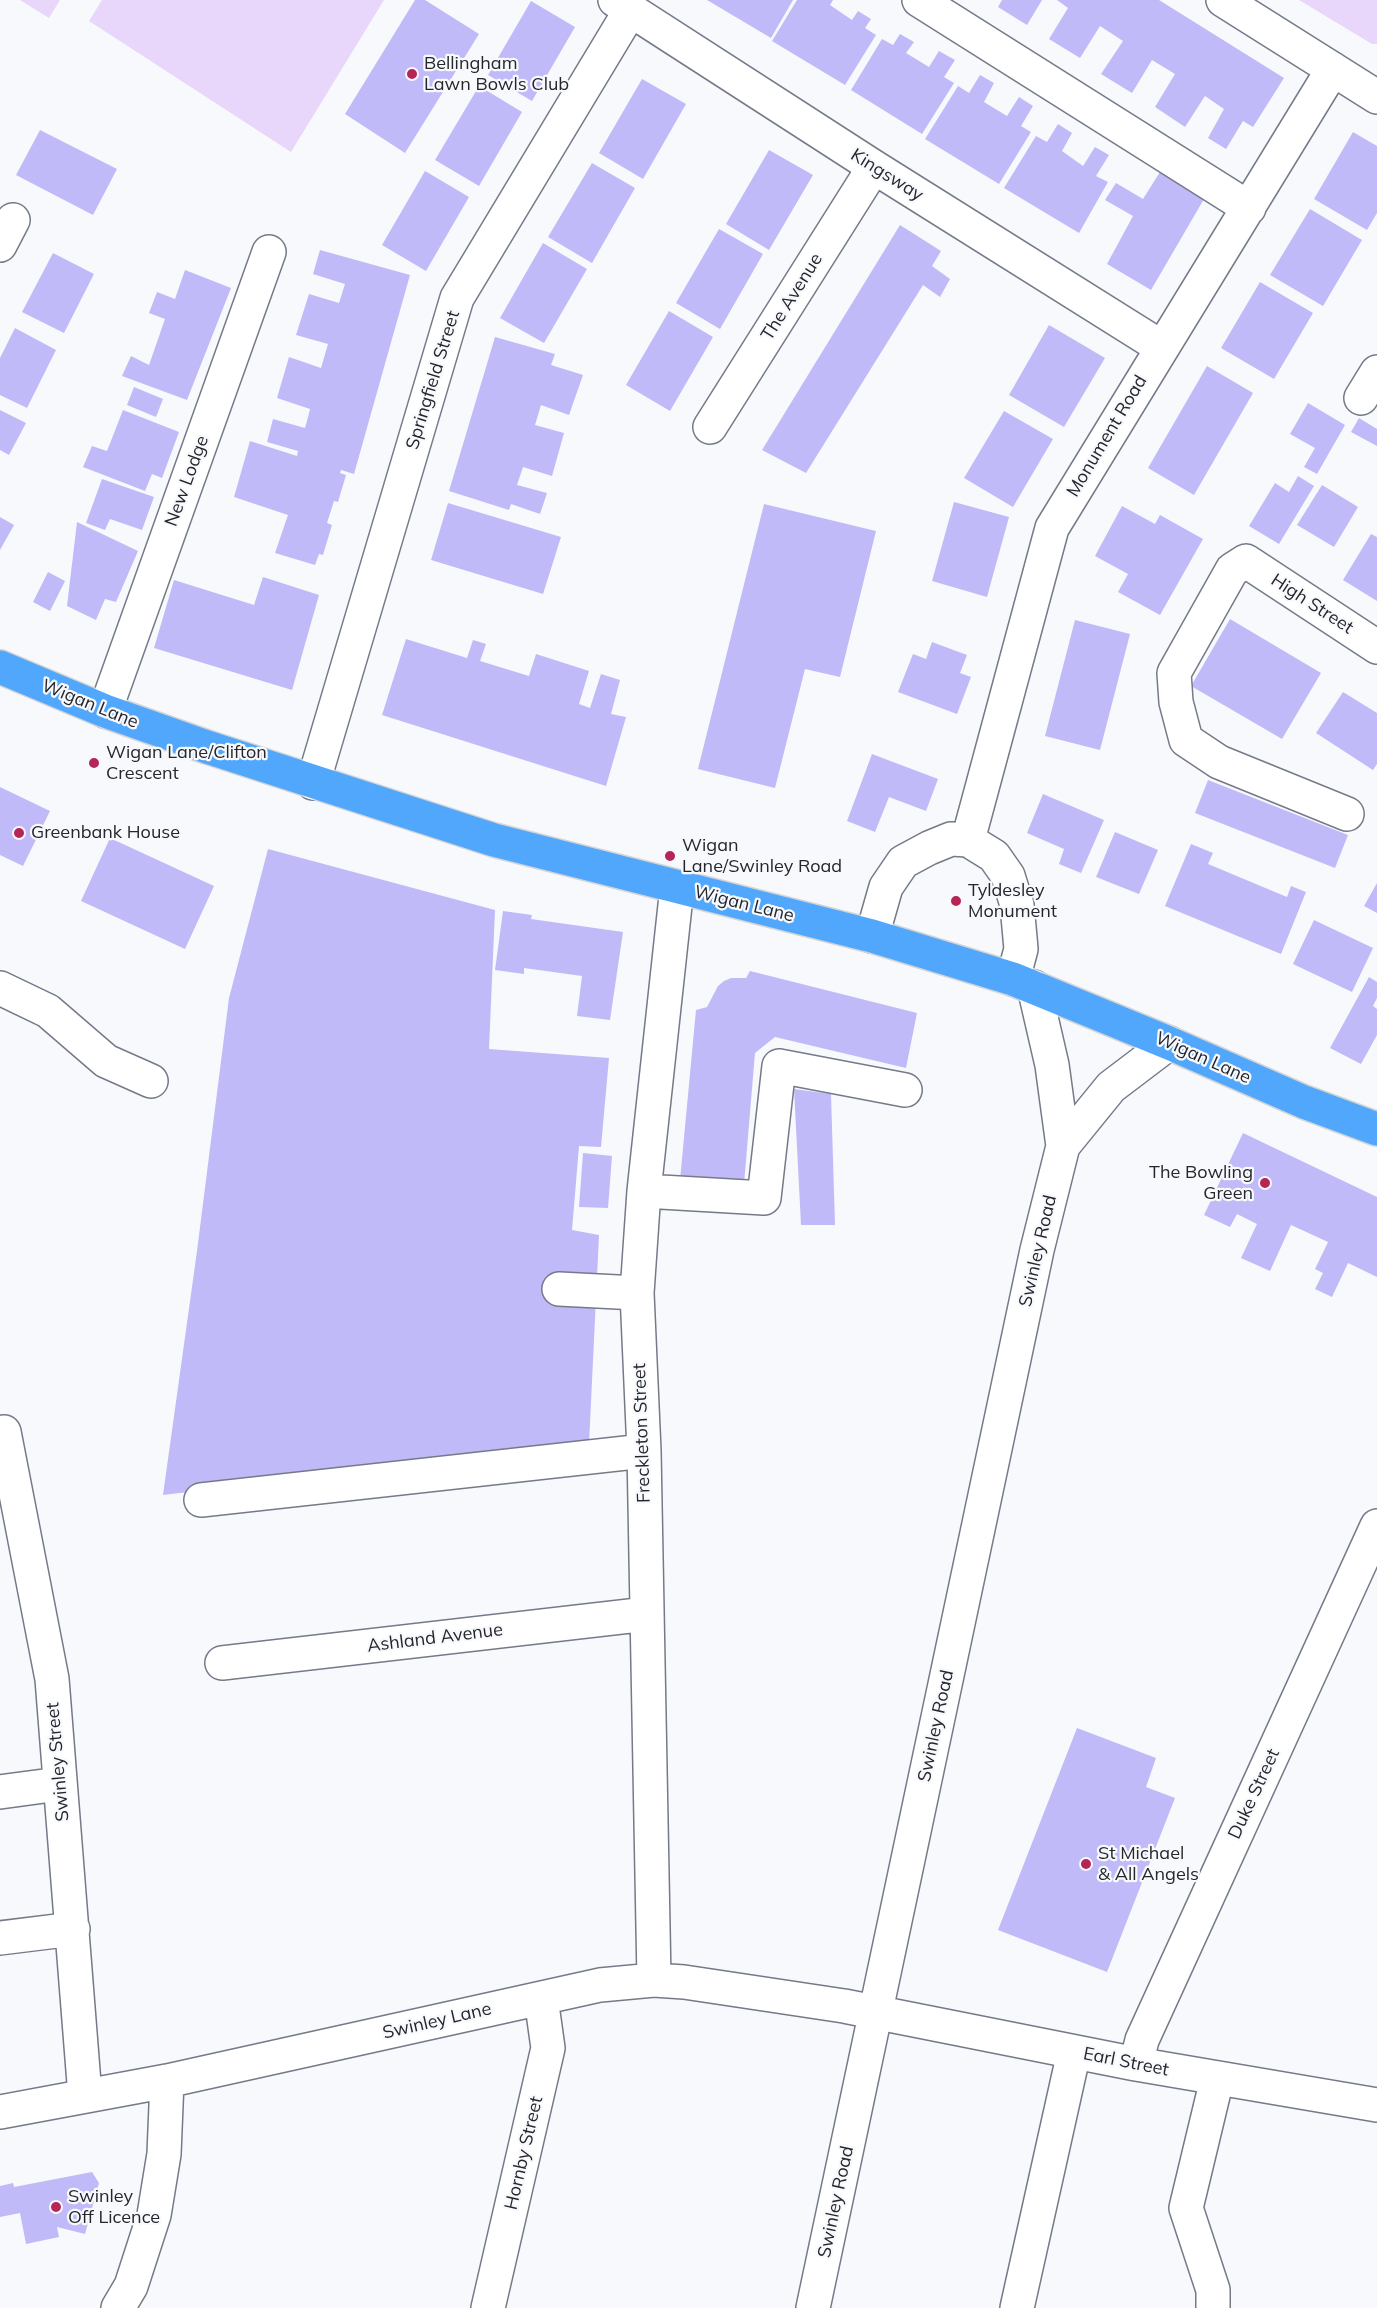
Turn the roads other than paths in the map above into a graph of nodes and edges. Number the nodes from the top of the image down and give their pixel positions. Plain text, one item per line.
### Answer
1 (919, 0) edge
2 (1223, 0) edge
3 (623, 5) edge
4 (1333, 69) junction
5 (1377, 97) edge
6 (874, 167) junction
7 (1249, 208) junction
8 (269, 252) dead end
9 (1161, 347) junction
10 (710, 427) dead end
11 (1377, 647) edge
12 (0, 668) edge
13 (105, 711) junction
14 (314, 783) junction
15 (1347, 814) dead end
16 (968, 840) junction
17 (677, 887) junction
18 (872, 936) junction
19 (1023, 983) junction
20 (0, 988) edge
21 (1169, 1043) junction
22 (151, 1081) dead end
23 (905, 1090) dead end
24 (1377, 1129) edge
25 (1063, 1146) junction
26 (644, 1191) junction
27 (559, 1289) dead end
28 (637, 1293) junction
29 (4, 1432) dead end
30 (644, 1451) junction
31 (201, 1500) dead end
32 (1377, 1526) edge
33 (647, 1614) junction
34 (222, 1663) dead end
35 (59, 1784) junction
36 (0, 1792) edge
37 (73, 1929) junction
38 (0, 1938) edge
39 (654, 1980) junction
40 (541, 1998) junction
41 (876, 2013) junction
42 (1074, 2052) junction
43 (1136, 2064) junction
44 (1217, 2079) junction
45 (167, 2081) junction
46 (85, 2096) junction
47 (1377, 2105) edge
48 (0, 2112) edge
49 (118, 2308) edge
50 (488, 2308) edge
51 (813, 2308) edge
52 (1017, 2308) edge
53 (1214, 2308) edge

1 - 7 street
2 - 4 street
3 - 6 street, Kingsway
3 - 14 street, Springfield Street
4 - 5 street
4 - 7 street, Monument Road
6 - 9 street, Kingsway
6 - 10 street, The Avenue
7 - 9 street, Monument Road
8 - 13 street, New Lodge
9 - 16 street, Monument Road
11 - 15 street, High Street
12 - 13 highway, Wigan Lane
13 - 14 highway, Wigan Lane
14 - 17 highway, Wigan Lane
16 - 18 street
16 - 19 street
17 - 18 highway, Wigan Lane
17 - 26 street, Freckleton Street
18 - 19 highway, Wigan Lane
19 - 21 highway, Wigan Lane
19 - 25 street, Swinley Road
20 - 22 street
21 - 24 highway, Wigan Lane
21 - 25 street, Swinley Road
23 - 26 street
25 - 41 street, Swinley Road
26 - 28 street, Freckleton Street
27 - 28 street
28 - 30 street, Freckleton Street
29 - 35 street, Swinley Street
30 - 31 street
30 - 33 street, Freckleton Street
32 - 43 street, Duke Street
33 - 34 street, Ashland Avenue
33 - 39 street, Freckleton Street
35 - 36 street
35 - 37 street, Swinley Street
37 - 38 street
37 - 46 street, Swinley Street
39 - 40 street, Swinley Lane
39 - 41 street, Swinley Lane
40 - 45 street, Swinley Lane
40 - 50 street, Hornby Street
41 - 42 street, Earl Street
41 - 51 street, Swinley Road
42 - 43 street, Earl Street
42 - 52 street
43 - 44 street, Earl Street
44 - 47 street, Earl Street
44 - 53 street
45 - 46 street, Swinley Lane
45 - 49 street
46 - 48 street, Swinley Lane

